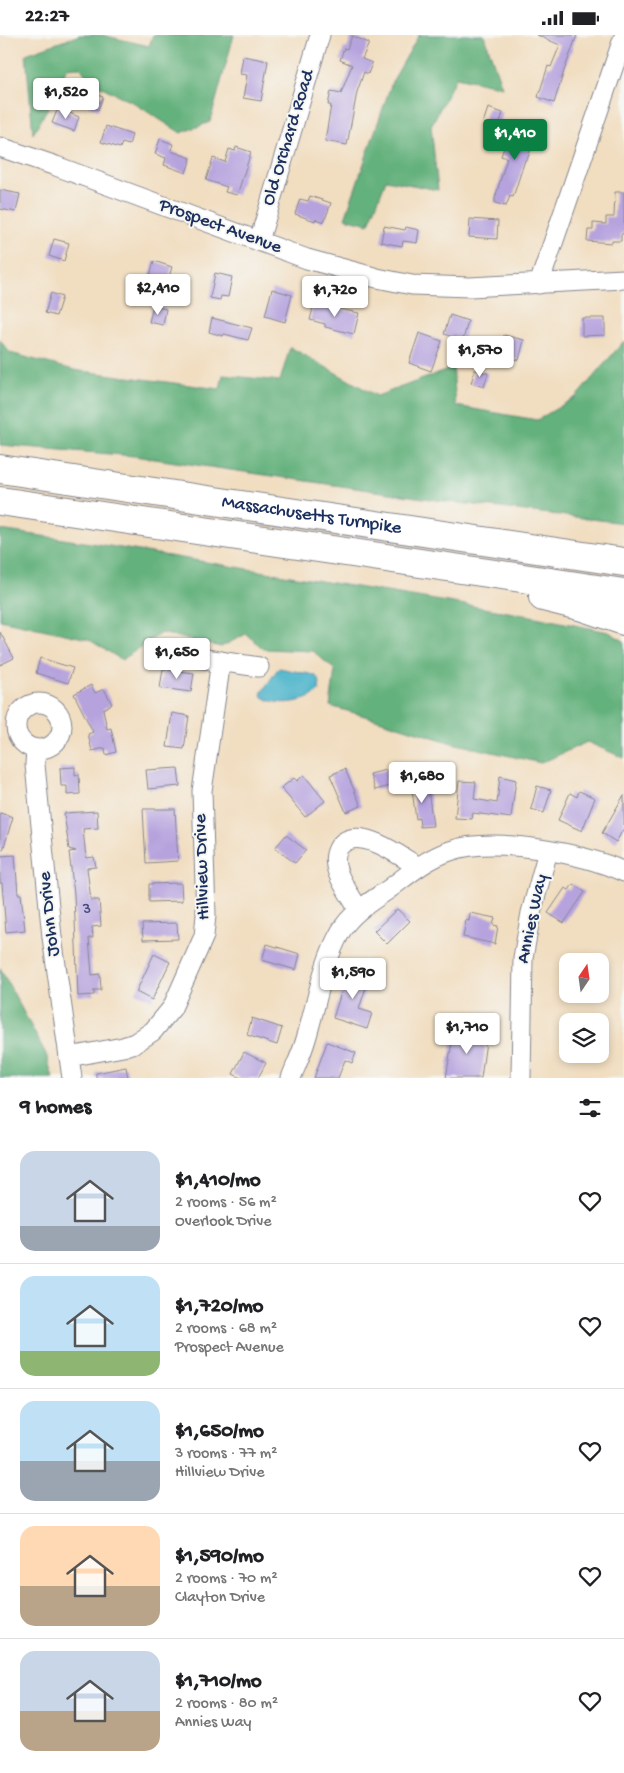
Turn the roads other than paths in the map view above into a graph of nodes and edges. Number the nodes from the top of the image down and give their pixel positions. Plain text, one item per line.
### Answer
1 (320, 35) edge
2 (624, 36) edge
3 (0, 147) edge
4 (259, 241) junction
5 (624, 279) edge
6 (539, 284) junction
7 (0, 469) edge
8 (84, 482) junction
9 (0, 501) edge
10 (624, 549) edge
11 (379, 557) junction
12 (624, 562) edge
13 (624, 593) edge
14 (624, 621) edge
15 (185, 656) dead end
16 (221, 661) junction
17 (259, 667) dead end
18 (36, 749) dead end
19 (548, 851) junction
20 (418, 867) junction
21 (624, 872) edge
22 (359, 910) junction
23 (70, 1057) junction
24 (72, 1078) edge
25 (291, 1078) edge
26 (521, 1078) edge

1 - 4 street, Old Orchard Road
2 - 6 street
3 - 4 street, Prospect Avenue
4 - 6 street, Prospect Avenue
5 - 6 street, Prospect Avenue
7 - 8 highway, Massachusetts Turnpike
8 - 10 highway
8 - 12 highway, Massachusetts Turnpike
9 - 11 highway, Massachusetts Turnpike
11 - 13 highway, Massachusetts Turnpike
11 - 14 highway
15 - 16 street
16 - 17 street
16 - 23 street, Hillview Drive
18 - 23 street, John Drive
19 - 20 street
19 - 21 street
19 - 26 street, Annies Way
20 - 22 street
20 - 22 street
22 - 25 street
23 - 24 street, John Drive

